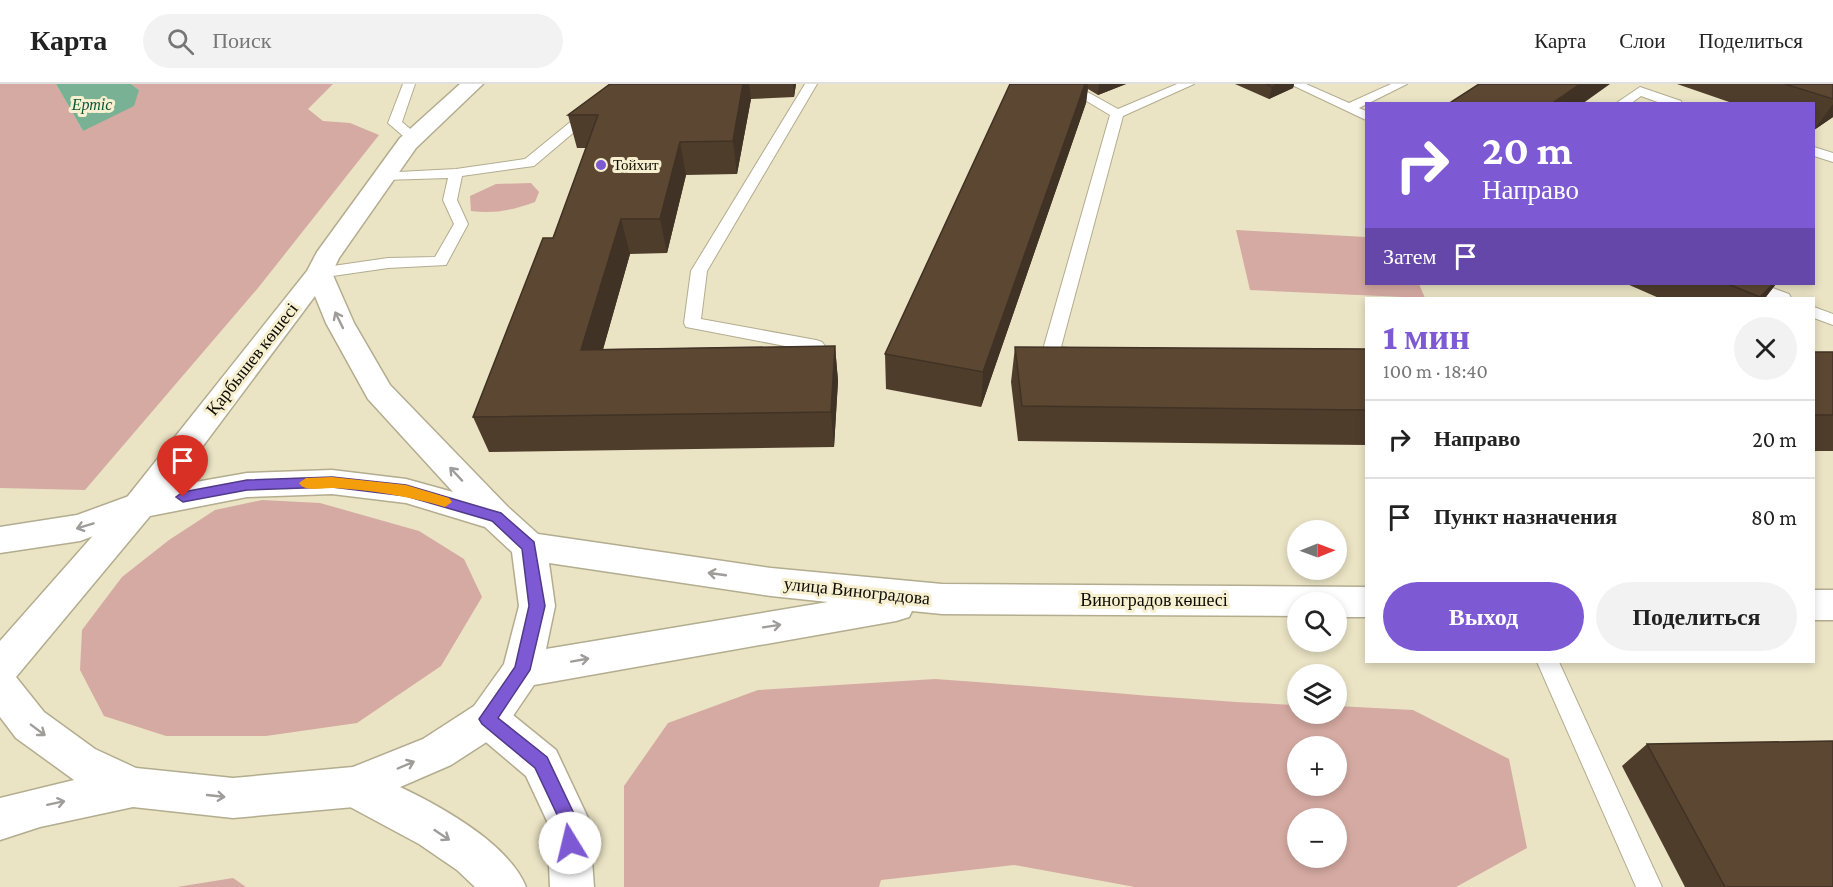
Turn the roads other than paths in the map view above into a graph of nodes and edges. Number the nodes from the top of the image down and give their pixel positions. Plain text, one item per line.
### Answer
1 (409, 84) edge
2 (472, 84) edge
3 (625, 84) edge
4 (811, 84) edge
5 (1064, 84) edge
6 (1188, 84) edge
7 (1296, 84) edge
8 (1401, 84) edge
9 (1625, 102) edge
10 (1670, 102) edge
11 (1349, 108) junction
12 (1118, 114) junction
13 (1365, 116) edge
14 (414, 138) junction
15 (1815, 151) edge
16 (1833, 158) edge
17 (456, 173) junction
18 (384, 176) junction
19 (319, 273) junction
20 (1751, 285) edge
21 (1781, 297) edge
22 (1815, 312) edge
23 (1833, 320) edge
24 (816, 346) edge
25 (1086, 354) edge
26 (140, 505) junction
27 (496, 517) junction
28 (0, 540) edge
29 (529, 546) junction
30 (942, 599) junction
31 (1365, 602) edge
32 (1815, 605) edge
33 (1833, 605) edge
34 (1548, 663) edge
35 (1, 666) edge
36 (522, 670) junction
37 (488, 719) junction
38 (133, 787) junction
39 (354, 787) junction
40 (0, 819) edge
41 (504, 887) edge
42 (572, 887) edge
43 (1649, 887) edge

1 - 14 lane
2 - 14 main road, Қарбышев көшесі
3 - 17 lane
4 - 24 lane
5 - 12 lane
6 - 12 lane
7 - 11 lane
8 - 11 lane
9 - 10 lane
11 - 13 lane
12 - 25 lane
14 - 18 main road, Қарбышев көшесі
15 - 16 lane
17 - 18 lane
17 - 19 lane
18 - 19 main road, Қарбышев көшесі
19 - 26 main road, Қарбышев көшесі
27 -> 19 main road
20 - 21 lane
22 - 23 lane
26 - 27 main road
26 -> 28 main road
26 - 35 main road, Қарбышев көшесі
27 - 29 main road
30 -> 29 main road, улица Виноградова
29 - 36 main road
30 - 31 main road, Виноградов көшесі
36 -> 30 main road, улица Виноградова
32 - 33 main road
34 - 43 lane
35 -> 38 main road
36 - 37 main road
39 -> 37 main road
37 - 42 main road
38 -> 39 main road
40 -> 38 main road
39 -> 41 main road

